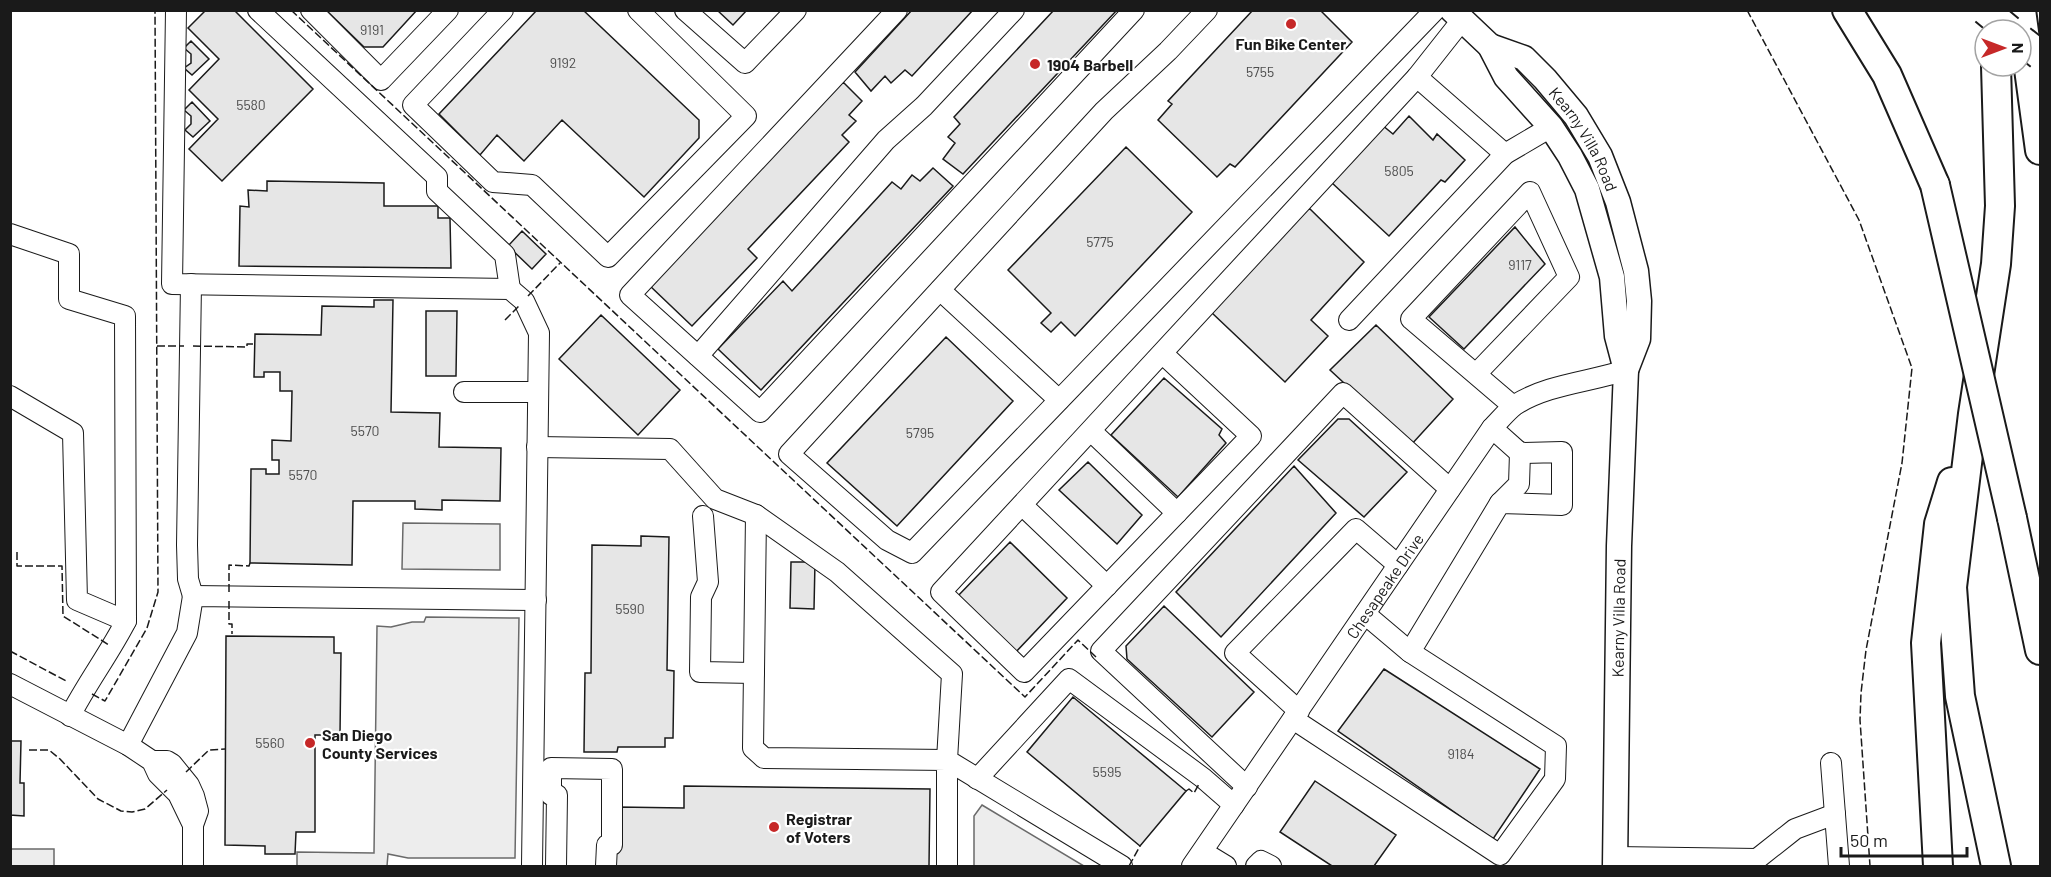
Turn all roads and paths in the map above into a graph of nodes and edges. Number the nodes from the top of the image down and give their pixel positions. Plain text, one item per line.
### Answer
1 (176, 10) edge
2 (258, 10) edge
3 (311, 10) edge
4 (448, 10) edge
5 (503, 10) edge
6 (638, 10) edge
7 (685, 10) edge
8 (796, 10) edge
9 (897, 10) edge
10 (1014, 10) edge
11 (1134, 10) edge
12 (1207, 10) edge
13 (1435, 10) edge
14 (1847, 10) edge
15 (2021, 10) edge
16 (1457, 15) edge
17 (1490, 46) junction
18 (1417, 77) junction
19 (1997, 78) edge
20 (1551, 127) junction
21 (2040, 150) edge
22 (1505, 154) junction
23 (10, 234) edge
24 (191, 284) junction
25 (510, 289) junction
26 (940, 290) junction
27 (1349, 320) dead end
28 (1162, 353) junction
29 (698, 356) junction
30 (1626, 370) junction
31 (1476, 374) junction
32 (464, 392) dead end
33 (538, 392) junction
34 (10, 396) edge
35 (1059, 400) junction
36 (1513, 406) junction
37 (1973, 414) junction
38 (1492, 428) junction
39 (1091, 431) junction
40 (537, 447) junction
41 (1520, 453) junction
42 (1450, 489) junction
43 (1500, 503) junction
44 (1022, 505) junction
45 (1177, 513) junction
46 (756, 515) junction
47 (703, 516) dead end
48 (1398, 565) junction
49 (1107, 586) junction
50 (193, 597) junction
51 (536, 600) junction
52 (1365, 614) junction
53 (126, 621) junction
54 (2040, 650) edge
55 (1410, 652) junction
56 (754, 673) junction
57 (10, 684) edge
58 (1296, 715) junction
59 (70, 716) junction
60 (128, 745) junction
61 (947, 760) junction
62 (1831, 763) dead end
63 (977, 779) junction
64 (1247, 787) junction
65 (1234, 805) junction
66 (1835, 814) junction
67 (1197, 859) edge
68 (1615, 862) edge
69 (1683, 862) edge
70 (193, 867) edge
71 (532, 867) edge
72 (556, 867) edge
73 (606, 867) edge
74 (947, 867) edge
75 (1122, 867) edge
76 (1226, 867) edge
77 (1256, 867) edge
78 (1270, 867) edge
79 (1839, 867) edge
80 (1938, 867) edge
81 (1996, 867) edge

1 - 24 street
2 - 25 street
3 - 4 street
5 - 6 street
7 - 8 street
9 - 29 street
10 - 29 street
11 - 29 street
12 - 26 street
13 - 35 street
14 - 54 highway, bridge
15 - 21 highway
16 - 17 main road, Kearny Villa Road
16 - 18 street
17 - 20 main road, Kearny Villa Road
17 - 30 main road, Kearny Villa Road
18 - 22 street
18 - 28 street
19 - 37 highway
20 - 22 street
20 - 30 main road, Kearny Villa Road
22 - 27 street
23 - 53 street
24 - 25 street
24 - 50 street
25 - 33 street
26 - 35 street
26 - 35 street
28 - 39 street
28 - 45 street
30 - 36 street, Chesapeake Drive
30 - 68 main road, Kearny Villa Road
31 - 31 street
31 - 36 street
32 - 33 street
33 - 40 street
34 - 53 street
36 - 38 street, Chesapeake Drive
37 - 80 highway
37 - 81 highway
38 - 41 street
38 - 42 street, Chesapeake Drive
39 - 44 street
39 - 45 street
40 - 46 street
40 - 51 street
41 - 43 street
41 - 43 street
42 - 48 street, Chesapeake Drive
42 - 64 street
43 - 55 street
44 - 49 street
44 - 49 street
45 - 49 street
46 - 56 street
46 - 61 street
47 - 56 street
48 - 52 street, Chesapeake Drive
48 - 58 street
50 - 51 street
50 - 60 street
51 - 71 street
52 - 55 street
52 - 58 street, Chesapeake Drive
53 - 59 street
55 - 58 street
56 - 61 street
57 - 59 street
58 - 64 street, Chesapeake Drive
59 - 60 street
60 - 70 street
61 - 63 street
61 - 74 street
62 - 66 street
63 - 65 street
63 - 75 street
64 - 65 street, Chesapeake Drive
65 - 67 street, Chesapeake Drive
66 - 69 street
66 - 79 street
67 - 76 street
68 - 69 street
72 - 73 street
77 - 78 street

